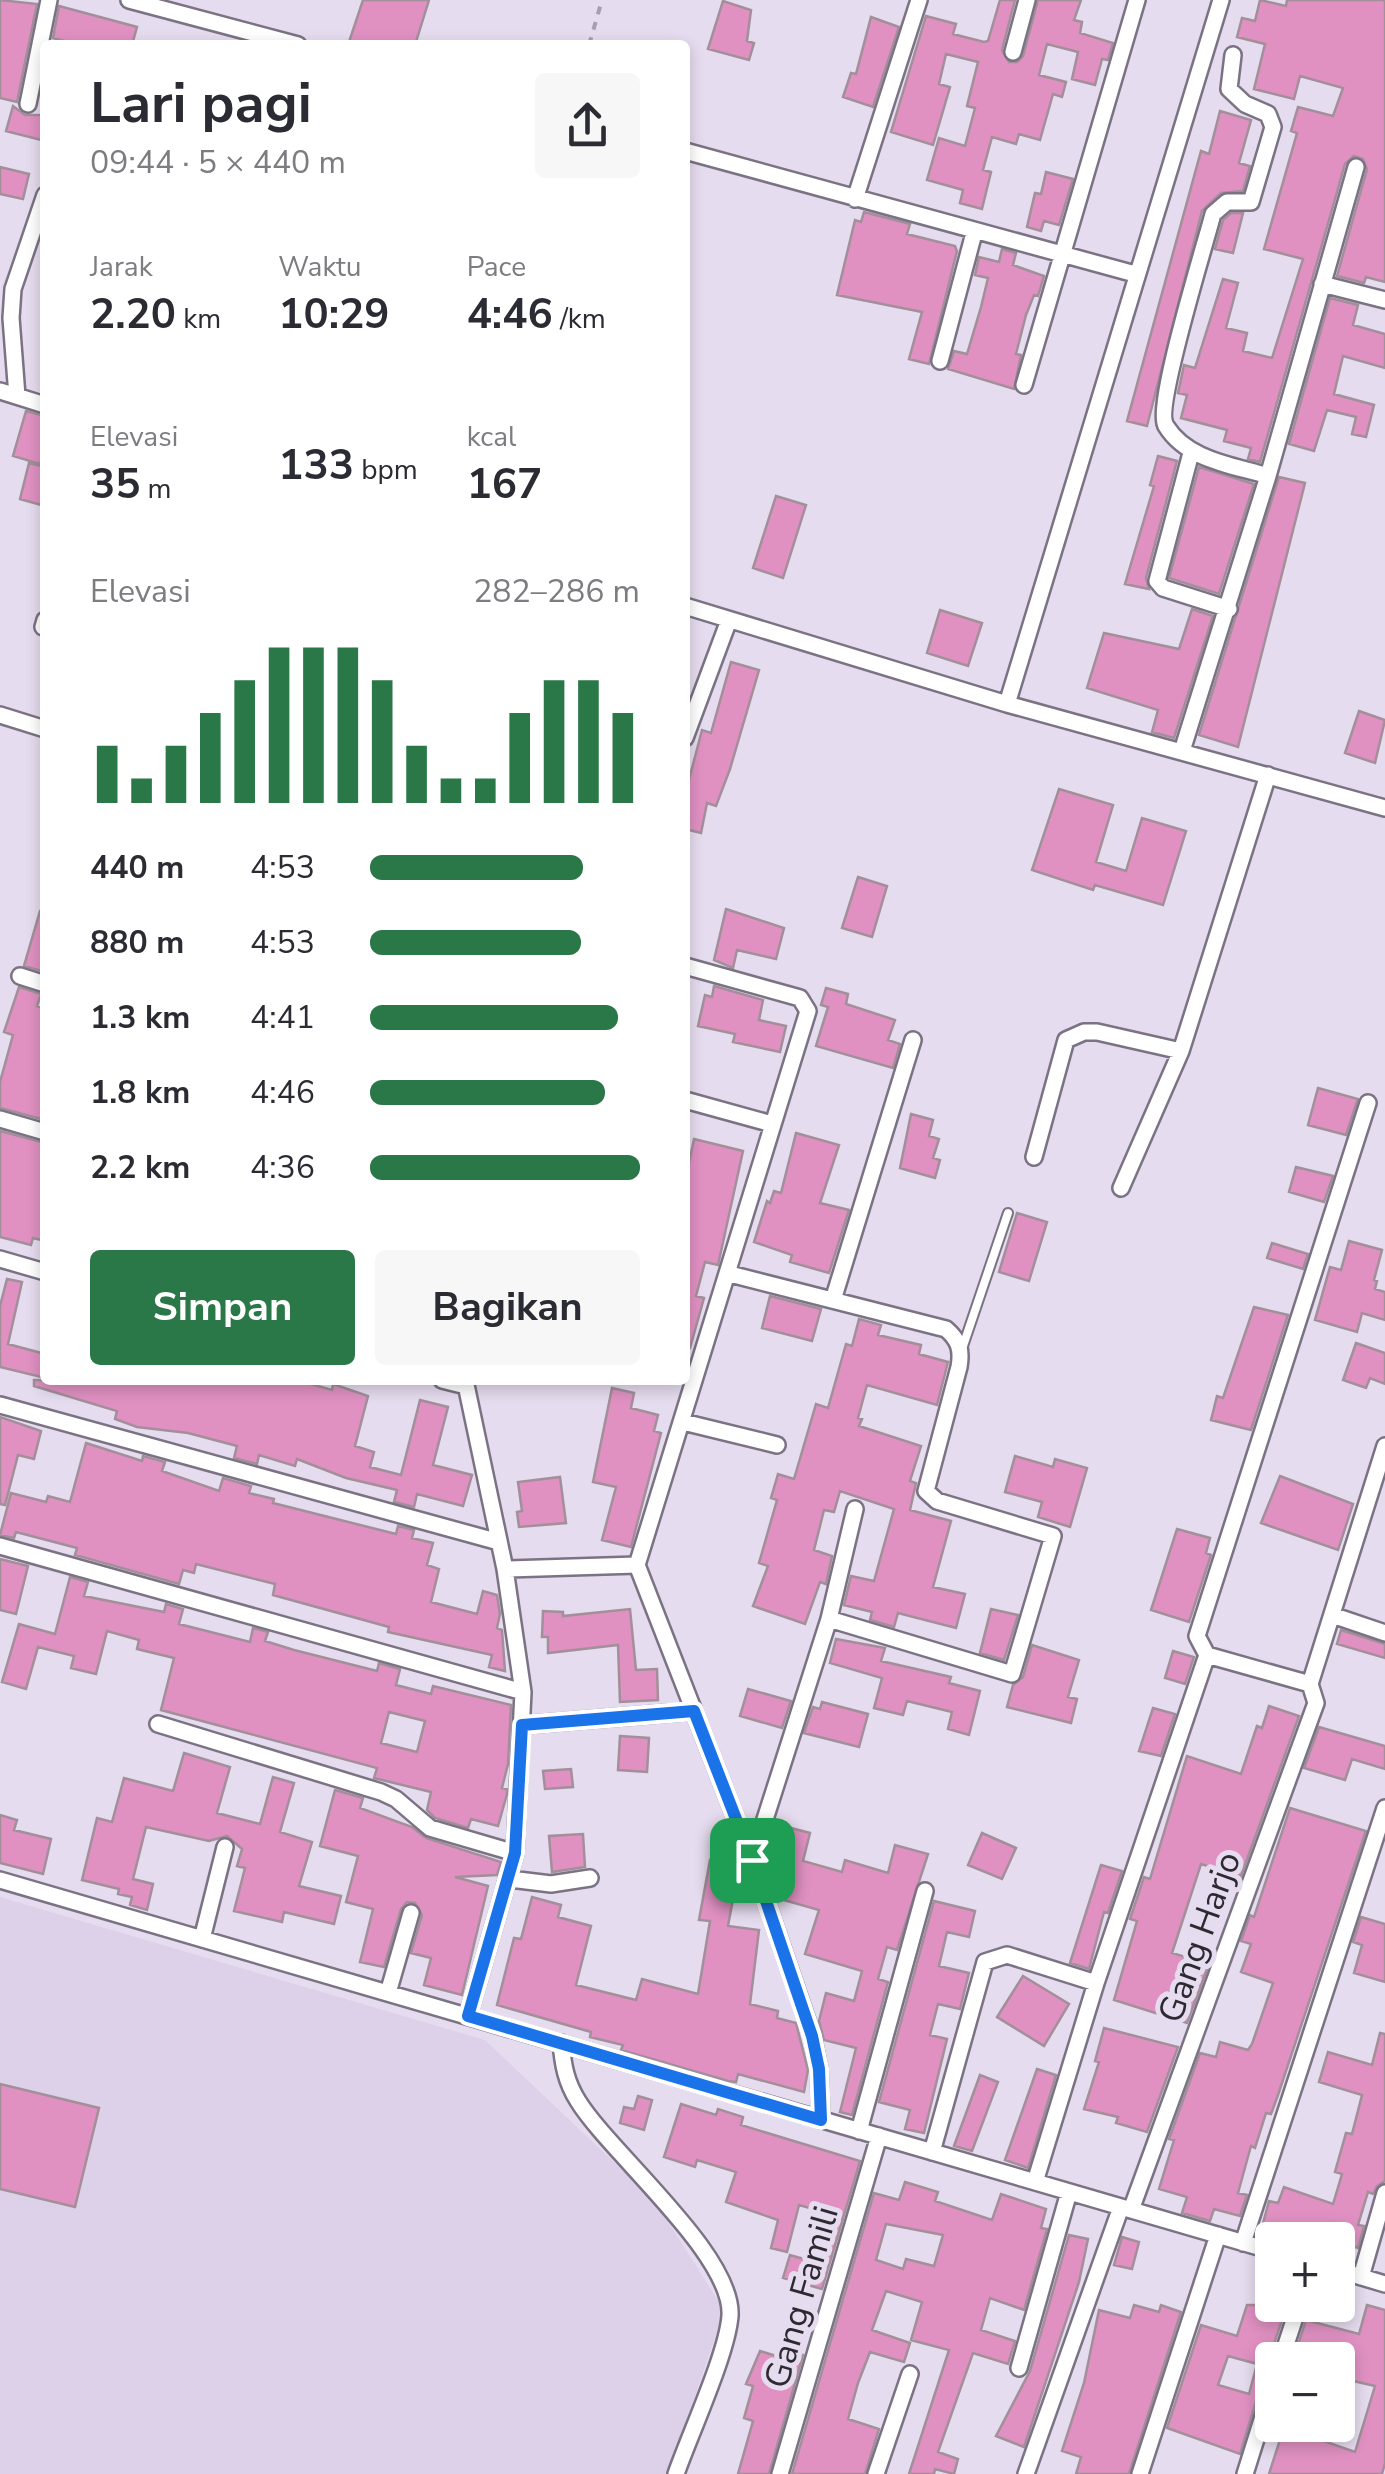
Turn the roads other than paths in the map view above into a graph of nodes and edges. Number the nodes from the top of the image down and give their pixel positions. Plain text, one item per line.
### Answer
1 (49, 0) edge
2 (129, 0) edge
3 (919, 0) edge
4 (1027, 0) edge
5 (1137, 0) edge
6 (1220, 0) edge
7 (41, 40) edge
8 (279, 40) edge
9 (40, 45) edge
10 (1013, 52) dead end
11 (1232, 55) dead end
12 (28, 104) dead end
13 (690, 152) edge
14 (1356, 167) dead end
15 (855, 200) junction
16 (40, 210) edge
17 (974, 233) junction
18 (1063, 252) junction
19 (1135, 274) junction
20 (1322, 284) junction
21 (1385, 300) edge
22 (940, 361) dead end
23 (1024, 385) dead end
24 (8, 394) edge
25 (40, 404) edge
26 (1191, 453) junction
27 (1268, 476) junction
28 (690, 608) edge
29 (1229, 610) junction
30 (729, 620) junction
31 (1007, 704) junction
32 (0, 715) edge
33 (690, 725) edge
34 (40, 727) edge
35 (1182, 751) junction
36 (1268, 775) junction
37 (1385, 808) edge
38 (690, 967) edge
39 (20, 976) dead end
40 (40, 982) edge
41 (913, 1040) dead end
42 (1181, 1051) junction
43 (690, 1101) edge
44 (1368, 1103) dead end
45 (0, 1119) edge
46 (772, 1124) junction
47 (40, 1131) edge
48 (1034, 1157) dead end
49 (1120, 1188) dead end
50 (1008, 1213) dead end
51 (0, 1259) edge
52 (40, 1271) edge
53 (730, 1274) junction
54 (834, 1300) junction
55 (961, 1354) junction
56 (465, 1385) edge
57 (0, 1405) edge
58 (683, 1422) junction
59 (777, 1445) dead end
60 (1385, 1446) edge
61 (855, 1510) dead end
62 (500, 1542) junction
63 (0, 1546) edge
64 (637, 1565) junction
65 (505, 1569) junction
66 (1332, 1615) junction
67 (829, 1619) junction
68 (1385, 1632) edge
69 (1208, 1656) junction
70 (1310, 1684) junction
71 (523, 1692) junction
72 (694, 1711) junction
73 (158, 1724) dead end
74 (522, 1725) junction
75 (1385, 1808) edge
76 (225, 1848) dead end
77 (515, 1853) junction
78 (752, 1860) junction
79 (590, 1878) dead end
80 (510, 1879) junction
81 (0, 1880) edge
82 (924, 1891) dead end
83 (412, 1913) dead end
84 (202, 1939) junction
85 (1096, 1983) junction
86 (388, 1993) junction
87 (468, 2016) junction
88 (561, 2043) junction
89 (821, 2120) junction
90 (859, 2131) junction
91 (879, 2136) junction
92 (932, 2152) junction
93 (1035, 2182) junction
94 (1069, 2192) junction
95 (1385, 2193) edge
96 (1126, 2208) junction
97 (1218, 2235) junction
98 (1244, 2243) junction
99 (1255, 2246) edge
100 (1355, 2275) edge
101 (1361, 2277) junction
102 (1385, 2284) edge
103 (1019, 2368) dead end
104 (910, 2374) dead end
105 (1255, 2442) edge
106 (676, 2474) edge
107 (780, 2474) edge
108 (876, 2474) edge
109 (1026, 2474) edge
110 (1140, 2474) edge
111 (1245, 2474) edge

1 - 7 street
2 - 8 street
3 - 15 street
4 - 10 street
5 - 18 street
6 - 19 street
9 - 12 street
11 - 26 street
13 - 15 street
14 - 20 street
15 - 17 street
16 - 24 street
17 - 18 street
17 - 22 street
18 - 19 street
18 - 23 street
19 - 31 street
20 - 21 street
20 - 27 street
24 - 25 street
26 - 27 street
26 - 29 street
27 - 29 street
28 - 30 street
29 - 35 street
30 - 31 street
30 - 33 street
31 - 35 street
32 - 34 street
35 - 36 street
36 - 37 street
36 - 42 street
38 - 46 street
39 - 40 street
41 - 54 street
42 - 48 street
42 - 49 street
43 - 46 street
44 - 69 street
45 - 47 street
46 - 53 street
50 - 55 lane
51 - 52 street
53 - 54 street
53 - 58 street
54 - 55 street
55 - 67 street
56 - 62 street
57 - 62 street
58 - 59 street
58 - 64 street
60 - 66 street, Gang Harjo
61 - 67 street
62 - 65 street
63 - 71 street
64 - 65 street
64 - 72 street
65 - 71 street
66 - 68 street
66 - 70 street, Gang Harjo
67 - 78 street
69 - 70 street
69 - 85 street
70 - 96 street, Gang Harjo
71 - 74 street
72 - 74 street
72 - 78 street
73 - 77 street
74 - 77 street
75 - 98 street
76 - 84 street
77 - 80 street
78 - 89 street
79 - 80 street
80 - 87 street
81 - 84 street
82 - 90 street
83 - 86 street
84 - 86 street
85 - 92 street
85 - 93 street
86 - 87 street
87 - 88 street
88 - 89 street
88 - 106 street
89 - 90 street
90 - 91 street
91 - 92 street
91 - 107 street, Gang Famili
92 - 93 street
93 - 94 street
94 - 96 street
94 - 103 street
95 - 101 street
96 - 97 street
96 - 109 street, Gang Harjo
97 - 98 street
97 - 110 street
98 - 99 street
100 - 101 street
101 - 102 street
104 - 108 street
105 - 111 street

